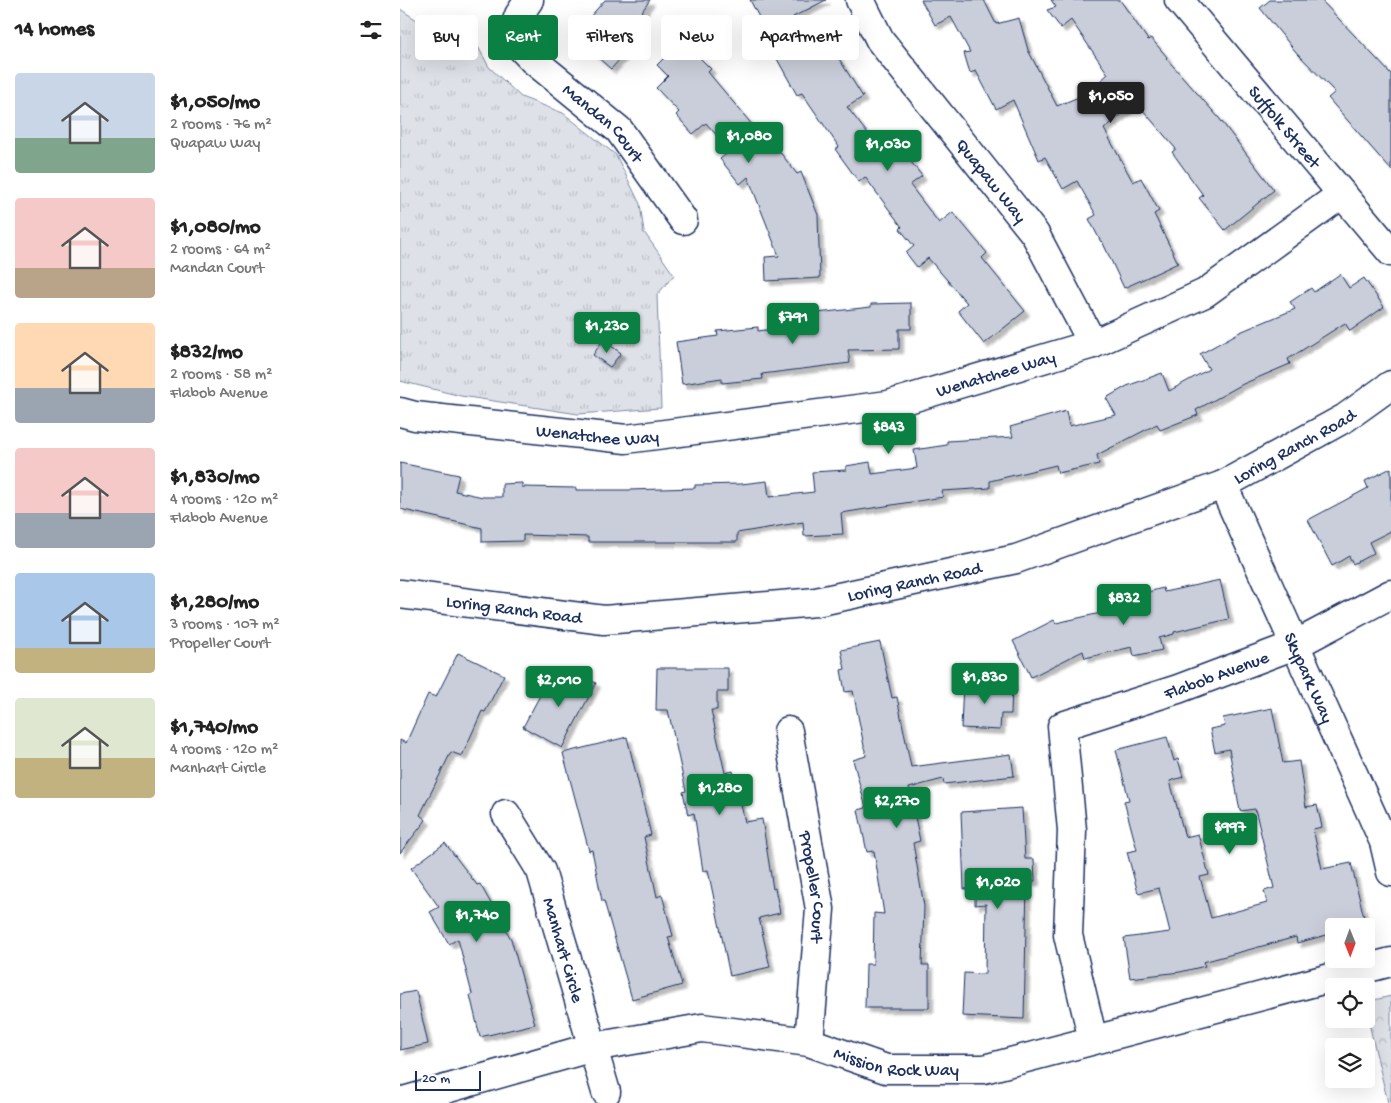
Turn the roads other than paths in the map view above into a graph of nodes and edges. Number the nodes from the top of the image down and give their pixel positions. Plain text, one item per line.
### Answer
1 (529, 0) edge
2 (860, 0) edge
3 (1179, 0) edge
4 (1342, 194) junction
5 (683, 220) dead end
6 (1391, 252) edge
7 (1093, 344) junction
8 (1391, 385) edge
9 (400, 412) edge
10 (1223, 486) junction
11 (400, 594) edge
12 (1391, 594) edge
13 (1295, 645) junction
14 (788, 731) dead end
15 (506, 814) dead end
16 (1391, 872) edge
17 (1391, 962) edge
18 (1093, 1040) junction
19 (809, 1042) junction
20 (593, 1047) junction
21 (606, 1092) dead end
22 (400, 1102) edge

1 - 5 street, Mandan Court
2 - 7 street, Quapaw Way
3 - 4 street, Suffolk Street
4 - 6 street, Suffolk Street
4 - 7 street, Wenatchee Way
7 - 9 street, Wenatchee Way
8 - 10 street, Loring Ranch Road
10 - 11 street, Loring Ranch Road
10 - 13 street, Skypark Way
12 - 13 street, Flabob Avenue
13 - 16 street, Skypark Way
13 - 18 street, Flabob Avenue
14 - 19 street, Propeller Court
15 - 20 street, Manhart Circle
17 - 18 street, Mission Rock Way
18 - 19 street, Mission Rock Way
19 - 20 street, Mission Rock Way
20 - 21 street, Manhart Circle
20 - 22 street, Mission Rock Way

